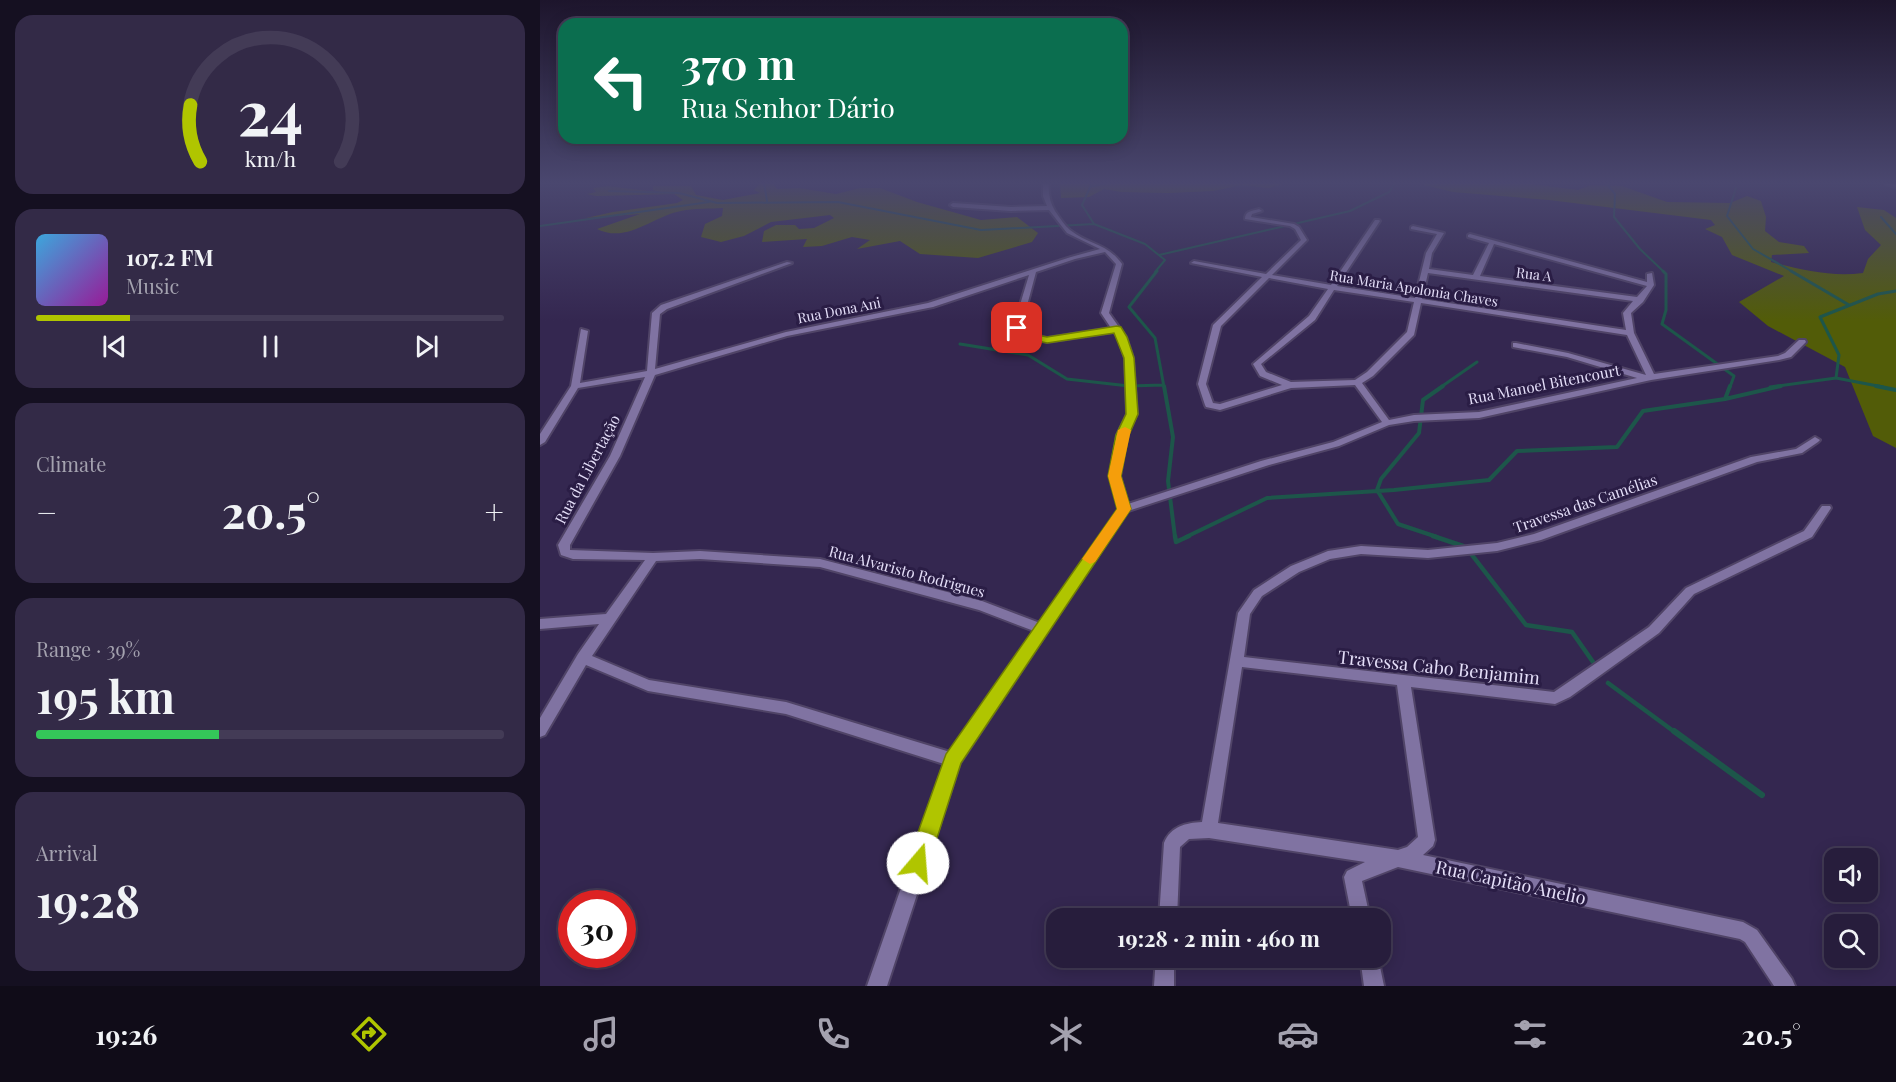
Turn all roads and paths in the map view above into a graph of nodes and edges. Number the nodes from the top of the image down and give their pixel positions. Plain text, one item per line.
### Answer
1 (1067, 229) edge
2 (1298, 229) edge
3 (1372, 229) edge
4 (1419, 229) edge
5 (1470, 236) dead end
6 (1492, 242) junction
7 (1106, 250) junction
8 (789, 262) dead end
9 (1194, 263) dead end
10 (1033, 271) junction
11 (1425, 271) junction
12 (1650, 274) dead end
13 (1267, 276) junction
14 (1475, 279) junction
15 (1652, 285) junction
16 (1335, 288) junction
17 (1640, 300) junction
18 (1419, 301) junction
19 (1117, 329) junction
20 (584, 331) dead end
21 (1630, 333) junction
22 (1802, 342) dead end
23 (1516, 345) dead end
24 (651, 373) junction
25 (1648, 377) junction
26 (1357, 382) junction
27 (1290, 385) junction
28 (575, 386) junction
29 (1387, 423) junction
30 (1815, 440) dead end
31 (540, 442) edge
32 (1826, 508) dead end
33 (1124, 509) junction
34 (653, 557) junction
35 (609, 619) junction
36 (540, 624) edge
37 (1043, 629) junction
38 (583, 658) junction
39 (1236, 661) junction
40 (1403, 682) junction
41 (540, 731) edge
42 (953, 760) junction
43 (1209, 830) junction
44 (1395, 858) junction
45 (1169, 908) edge
46 (1359, 908) edge
47 (1165, 968) edge
48 (1371, 968) edge
49 (877, 986) edge
50 (1164, 986) edge
51 (1374, 986) edge
52 (1785, 986) edge

1 - 7 street
2 - 13 street
3 - 16 street
4 - 11 street
5 - 6 street
6 - 14 street
6 - 15 street
7 - 10 street, Rua Dona Ani
7 - 19 street
8 - 24 street, Rua da Libertação
9 - 13 street, Rua Maria Apolonia Chaves
10 - 19 street
10 - 24 street, Rua Dona Ani
11 - 14 street, Rua A
11 - 18 street
12 - 15 street
13 - 16 street, Rua Maria Apolonia Chaves
13 - 27 street
14 - 17 street, Rua A
15 - 17 street
16 - 18 street, Rua Maria Apolonia Chaves
16 - 27 street
17 - 21 street
18 - 21 street, Rua Maria Apolonia Chaves
18 - 26 street
19 - 33 street
20 - 28 street
21 - 25 street
22 - 25 street, Rua Manoel Bitencourt
23 - 25 street
24 - 28 street, Rua Dona Ani
24 - 34 street, Rua da Libertação
25 - 29 street, Rua Manoel Bitencourt
26 - 27 street
26 - 29 street
28 - 31 street
29 - 33 street, Rua Manoel Bitencourt
30 - 39 street, Travessa das Camélias
32 - 40 street, Travessa Cabo Benjamim
33 - 37 street
34 - 35 street
34 - 37 street, Rua Alvaristo Rodrigues
35 - 36 street
35 - 38 street
37 - 42 street
38 - 41 street
38 - 42 street
39 - 40 street, Travessa Cabo Benjamim
39 - 43 street
40 - 44 street
42 - 49 street
43 - 44 street, Rua Capitão Anelio
43 - 45 street, Rua Capitão Anelio
44 - 46 street
44 - 52 street, Rua Capitão Anelio
47 - 50 street
48 - 51 street

